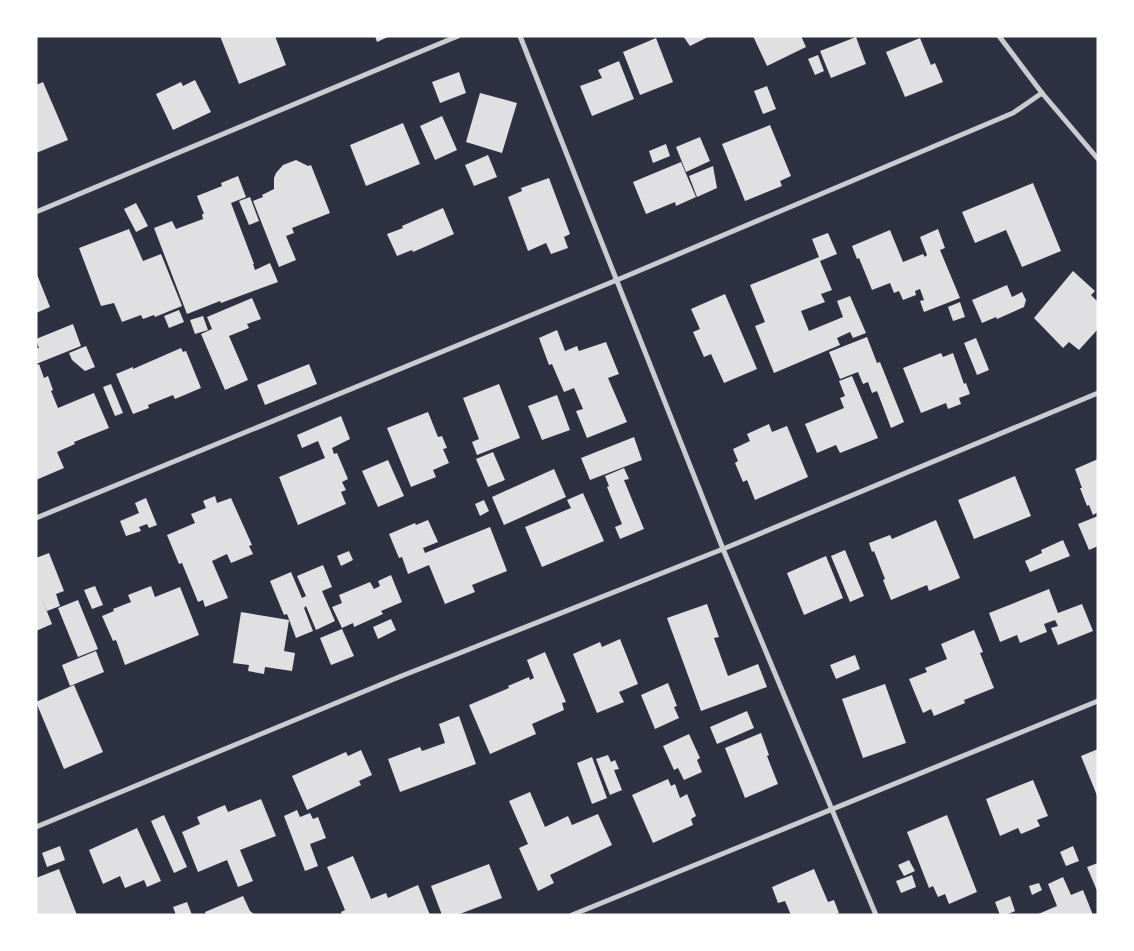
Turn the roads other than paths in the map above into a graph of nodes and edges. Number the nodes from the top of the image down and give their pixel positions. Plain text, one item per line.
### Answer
1 (458, 36) edge
2 (520, 36) edge
3 (999, 36) edge
4 (1042, 92) junction
5 (1098, 159) edge
6 (36, 212) edge
7 (616, 280) junction
8 (1098, 393) edge
9 (36, 518) edge
10 (723, 548) junction
11 (1098, 701) edge
12 (832, 809) junction
13 (36, 826) edge
14 (572, 915) edge
15 (876, 915) edge

1 - 6 street
2 - 7 street
3 - 4 street
4 - 5 street
4 - 7 street
7 - 9 street
7 - 10 street
8 - 10 street
10 - 12 street
10 - 13 street
11 - 12 street
12 - 14 street
12 - 15 street

